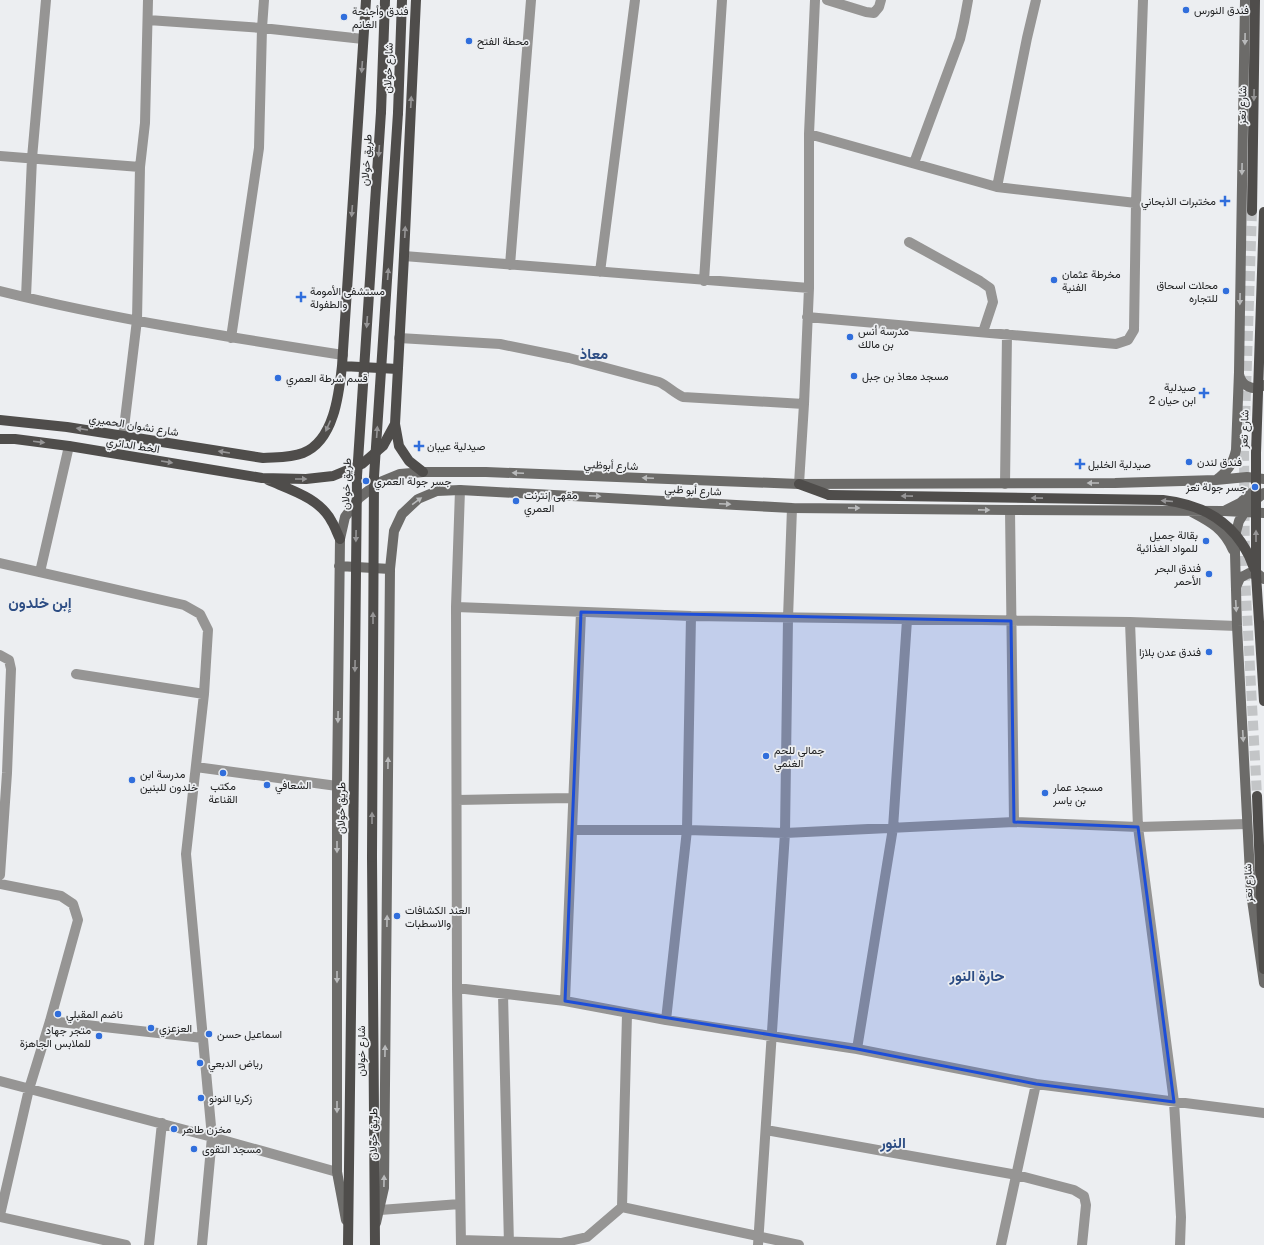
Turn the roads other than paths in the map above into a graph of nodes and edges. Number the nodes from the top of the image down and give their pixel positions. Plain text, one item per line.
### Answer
1 (46, 0) edge
2 (148, 0) edge
3 (264, 0) edge
4 (366, 0) edge
5 (385, 0) edge
6 (402, 0) edge
7 (416, 0) edge
8 (531, 0) edge
9 (635, 0) edge
10 (722, 0) edge
11 (815, 0) edge
12 (827, 0) edge
13 (881, 0) edge
14 (968, 0) edge
15 (1036, 0) edge
16 (1143, 0) edge
17 (1246, 0) edge
18 (1255, 0) edge
19 (148, 20) junction
20 (262, 28) junction
21 (363, 39) junction
22 (381, 112) joint
23 (809, 134) junction
24 (0, 156) edge
25 (32, 158) junction
26 (914, 163) junction
27 (140, 167) junction
28 (998, 187) junction
29 (1136, 203) junction
30 (1264, 206) edge
31 (1252, 211) tunnel mouth
32 (1264, 212) edge
33 (909, 242) dead end
34 (404, 256) junction
35 (510, 265) junction
36 (600, 272) junction
37 (704, 281) junction
38 (809, 288) junction
39 (0, 291) edge
40 (26, 297) junction
41 (807, 317) junction
42 (137, 320) junction
43 (983, 332) junction
44 (1007, 334) junction
45 (231, 338) junction
46 (399, 338) junction
47 (343, 355) junction
48 (342, 366) junction
49 (398, 369) junction
50 (1238, 372) junction
51 (1264, 385) edge
52 (339, 389) joint
53 (804, 404) junction
54 (0, 420) edge
55 (395, 424) junction
56 (123, 436) junction
57 (0, 439) edge
58 (69, 446) junction
59 (423, 472) junction
60 (486, 472) junction
61 (1263, 476) edge
62 (262, 478) junction
63 (1216, 480) junction
64 (1115, 483) junction
65 (799, 484) junction
66 (1005, 484) junction
67 (460, 490) junction
68 (486, 490) junction
69 (1264, 493) edge
70 (792, 508) junction
71 (1010, 510) junction
72 (1117, 510) junction
73 (1189, 510) junction
74 (1224, 511) junction
75 (1244, 511) junction
76 (1264, 513) edge
77 (394, 531) joint
78 (340, 539) junction
79 (1235, 553) junction
80 (0, 563) edge
81 (339, 566) junction
82 (390, 569) junction
83 (40, 572) junction
84 (1260, 577) edge
85 (1235, 589) junction
86 (456, 607) junction
87 (581, 612) junction
88 (691, 616) junction
89 (788, 618) junction
90 (907, 620) junction
91 (1011, 621) junction
92 (1130, 622) junction
93 (1237, 626) junction
94 (0, 655) edge
95 (76, 674) dead end
96 (204, 694) junction
97 (1264, 700) edge
98 (196, 767) junction
99 (4, 773) edge
100 (337, 786) junction
101 (1256, 796) tunnel mouth
102 (573, 798) junction
103 (457, 800) junction
104 (1014, 822) junction
105 (1248, 824) junction
106 (1138, 827) junction
107 (893, 828) junction
108 (572, 830) junction
109 (687, 830) junction
110 (785, 833) junction
111 (353, 857) joint
112 (0, 875) edge
113 (0, 884) edge
114 (1264, 969) edge
115 (1264, 983) edge
116 (457, 988) junction
117 (503, 994) junction
118 (565, 1001) junction
119 (627, 1014) junction
120 (666, 1020) junction
121 (50, 1021) junction
122 (772, 1037) junction
123 (203, 1038) junction
124 (857, 1049) junction
125 (0, 1081) edge
126 (1036, 1084) junction
127 (29, 1089) junction
128 (1174, 1102) junction
129 (1264, 1113) edge
130 (162, 1124) junction
131 (766, 1130) junction
132 (212, 1137) junction
133 (337, 1172) junction
134 (1016, 1175) junction
135 (460, 1204) junction
136 (622, 1207) junction
137 (380, 1210) junction
138 (0, 1216) edge
139 (348, 1232) junction
140 (374, 1233) junction
141 (759, 1240) edge
142 (461, 1242) edge
143 (509, 1243) edge
144 (561, 1244) edge
145 (126, 1245) edge
146 (150, 1245) edge
147 (202, 1245) edge
148 (348, 1245) edge
149 (374, 1245) edge
150 (799, 1245) edge
151 (1001, 1245) edge
152 (1082, 1245) edge
153 (1180, 1245) edge

1 - 25 street
2 - 19 street
3 - 20 street
4 - 21 main road, طريق خولان
5 - 22 main road, شارع خولان
140 -> 6 main road, شارع خولان, bridge
34 -> 7 main road
8 - 35 street
9 - 36 street
10 - 37 street
11 - 23 street
12 - 13 street
14 - 26 street
15 - 28 street
16 - 29 street
17 -> 50 main road
18 -> 31 main road, شارع تعز
19 - 20 street
19 - 27 street
20 - 21 street
20 - 45 street
21 -> 47 main road, طريق خولان
22 -> 111 main road, طريق خولان, bridge
23 - 26 street
23 - 38 street
24 - 25 street
25 - 27 street
25 - 40 street
26 - 28 street
27 - 42 street
28 - 29 street
29 - 44 street
30 - 32 main road, شارع تعز
84 -> 32 main road, شارع تعز, bridge
33 - 43 street
34 - 35 street
34 - 46 main road
35 - 36 street
36 - 37 street
37 - 38 street
38 - 41 street
39 - 40 street
40 - 42 street
41 - 43 street
41 - 53 street
42 - 45 street
42 - 56 street
43 - 44 street
44 - 66 street
45 - 47 street
46 - 49 main road
46 - 53 street
47 - 48 main road, طريق خولان
48 - 49 main road
48 - 52 main road, طريق خولان
49 - 55 main road
50 - 51 main road
50 - 63 main road
52 -> 56 main road, شارع نشوان الحميري
53 - 65 street
56 -> 54 main road, شارع نشوان الحميري
55 - 59 main road
62 -> 55 main road
57 -> 58 main road, الخط الدائري
58 -> 62 main road, الخط الدائري
58 - 83 street
59 - 60 main road, شارع أبوظبي
59 - 78 main road, شارع أبوظبي
65 -> 60 main road, شارع أبوظبي
60 - 68 main road
61 - 63 main road, شارع أبوظبي
61 - 74 main road
62 - 78 main road
63 - 64 main road, شارع أبوظبي
64 -> 66 main road, شارع أبوظبي
64 - 72 main road
65 - 66 main road, شارع أبوظبي
84 -> 65 main road, bridge
67 - 68 main road, شارع أبو ظبي
77 -> 67 main road, شارع أبو ظبي
67 - 86 street
68 -> 70 main road, شارع أبو ظبي
69 - 75 main road
70 -> 71 main road, شارع أبو ظبي
70 - 89 street
71 - 72 main road, شارع أبو ظبي
71 - 91 street
72 - 73 main road, شارع أبو ظبي
73 - 74 main road, شارع أبو ظبي
73 - 79 main road
74 - 75 main road, شارع أبو ظبي
75 - 76 main road, شارع أبو ظبي
75 - 79 main road
77 - 82 main road, طريق خولان
78 - 81 main road, طريق خولان
79 - 85 main road
80 - 83 street
81 - 82 main road
81 -> 100 main road, طريق خولان
137 -> 82 main road, طريق خولان
83 - 96 street
84 - 85 main road
84 - 97 main road, شارع تعز, bridge
85 -> 93 main road
86 - 87 street
86 - 103 street
87 - 88 street
87 - 102 street
88 - 89 street
88 - 109 street
89 - 90 street
89 - 110 street
90 - 91 street
90 - 107 street
91 - 92 street
91 - 104 street
92 - 93 street
92 - 106 street
93 -> 105 main road
94 - 99 street
95 - 96 street
96 - 98 street
98 - 100 street
98 - 123 street
99 - 112 street
100 -> 133 main road, طريق خولان
101 - 114 main road, شارع تعز
102 - 103 street
102 - 108 street
103 - 116 street
104 - 106 street
104 - 107 street
105 - 106 street
105 - 115 main road
106 - 128 street
107 - 110 street
107 - 124 street
108 - 109 street
108 - 118 street
109 - 110 street
109 - 120 street
110 - 122 street
111 - 139 main road, شارع خولان
113 - 121 street
116 - 117 street
116 - 135 street
117 - 118 street
117 - 143 street
118 - 119 street
119 - 120 street
119 - 136 street
120 - 122 street
121 - 123 street
121 - 127 street
122 - 124 street
122 - 131 street
123 - 132 street
124 - 126 street
125 - 127 street
126 - 128 street
126 - 134 street
127 - 130 street
127 - 138 street
128 - 129 street
128 - 153 street
130 - 132 street
130 - 146 street
131 - 134 street
131 - 141 street
132 - 133 street
132 - 147 street
133 - 139 main road, طريق خولان
134 - 151 street
134 - 152 street
135 - 137 street
135 - 142 street
136 - 141 street
136 - 144 street
137 - 140 main road, طريق خولان
138 - 145 street
139 - 148 main road, شارع خولان
140 - 149 main road, شارع خولان
141 - 150 street
142 - 143 street
143 - 144 street

